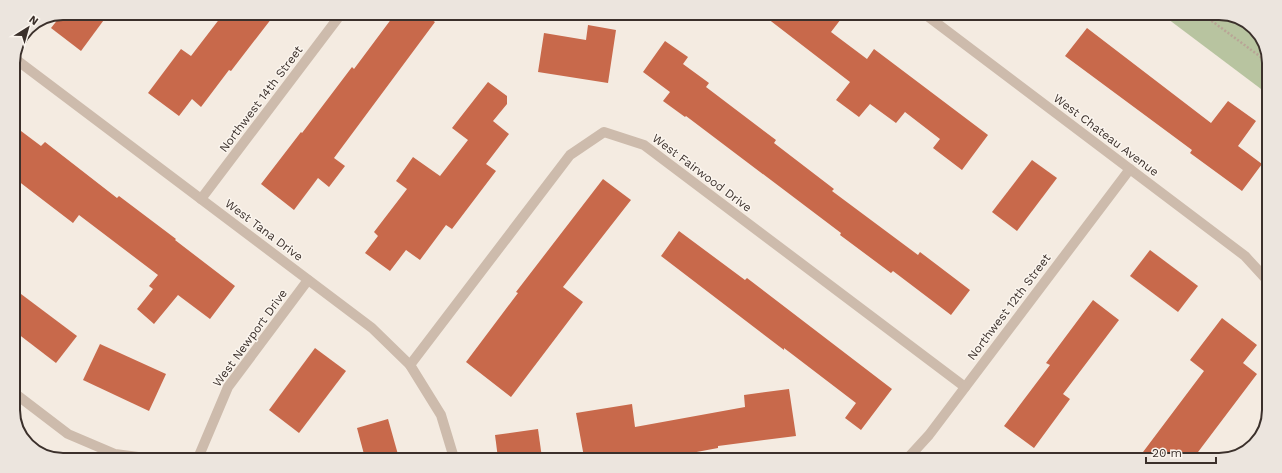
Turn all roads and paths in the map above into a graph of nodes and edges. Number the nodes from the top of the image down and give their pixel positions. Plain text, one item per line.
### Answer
1 (336, 20) edge
2 (933, 20) edge
3 (1210, 20) edge
4 (1261, 57) edge
5 (20, 63) edge
6 (1130, 169) junction
7 (201, 199) junction
8 (1262, 275) edge
9 (308, 280) junction
10 (410, 365) junction
11 (965, 387) junction
12 (20, 397) edge
13 (113, 453) edge
14 (200, 453) edge
15 (452, 453) edge
16 (912, 453) edge

1 - 7 street, Northwest 14th Street
2 - 6 street, West Chateau Avenue
3 - 4 path
5 - 7 street, West Tana Drive
6 - 8 street, West Chateau Avenue
6 - 11 street, Northwest 12th Street
7 - 9 street, West Tana Drive
9 - 10 street, West Tana Drive
9 - 14 street, West Newport Drive
10 - 11 street, West Fairwood Drive
10 - 15 street, West Tana Drive
11 - 16 street, Northwest 12th Street
12 - 13 street

